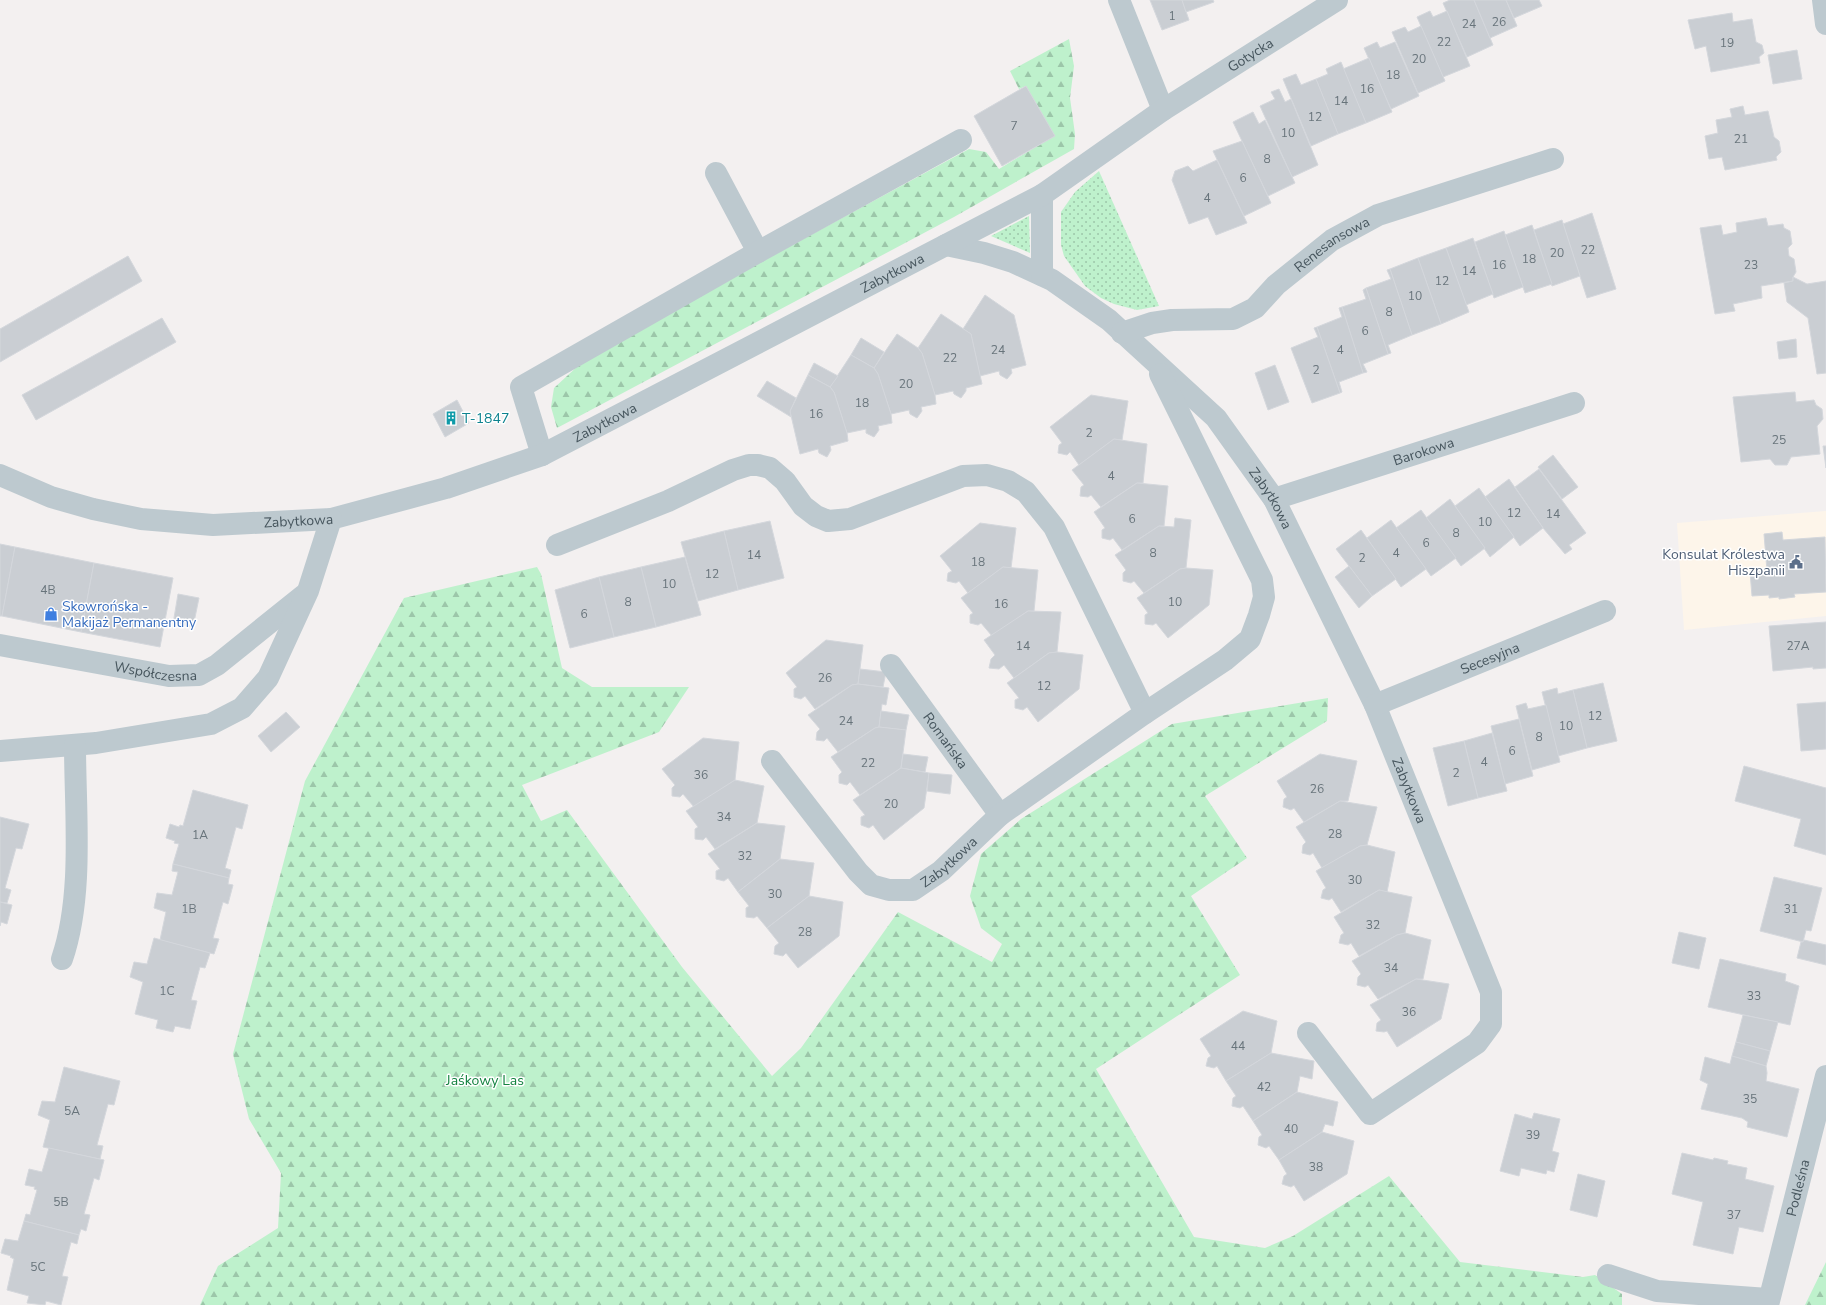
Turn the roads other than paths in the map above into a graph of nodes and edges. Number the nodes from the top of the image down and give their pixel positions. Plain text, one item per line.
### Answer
1 (1119, 0) edge
2 (1337, 0) edge
3 (1826, 7) edge
4 (1826, 24) edge
5 (1163, 110) junction
6 (961, 140) dead end
7 (1553, 159) dead end
8 (716, 173) dead end
9 (1042, 195) junction
10 (946, 245) junction
11 (758, 252) junction
12 (1042, 275) junction
13 (1122, 333) junction
14 (1156, 364) junction
15 (1574, 403) dead end
16 (542, 455) junction
17 (0, 475) edge
18 (1274, 499) junction
19 (331, 519) junction
20 (557, 545) dead end
21 (308, 591) junction
22 (1605, 611) dead end
23 (0, 645) edge
24 (891, 664) dead end
25 (1375, 705) junction
26 (1145, 713) junction
27 (75, 745) junction
28 (0, 751) edge
29 (772, 761) dead end
30 (1000, 815) junction
31 (62, 959) dead end
32 (1308, 1033) dead end
33 (1826, 1076) edge
34 (1608, 1275) dead end
35 (1768, 1302) edge

1 - 5 street
2 - 5 street, Gotycka
3 - 4 street
5 - 9 street, Gotycka
6 - 11 street
7 - 13 street, Renesansowa
8 - 11 street
9 - 10 street, Gotycka
9 - 12 street
10 - 12 street, Zabytkowa
10 - 16 street, Zabytkowa
11 - 16 street
12 - 13 street, Zabytkowa
13 - 14 street, Zabytkowa
14 - 18 street, Zabytkowa
14 - 26 street, Zabytkowa
15 - 18 street, Barokowa
16 - 19 street, Zabytkowa
17 - 19 street, Zabytkowa
18 - 25 street, Zabytkowa
19 - 21 street
20 - 26 street
21 - 23 street, Współczesna
21 - 27 street
22 - 25 street, Secesyjna
24 - 30 street, Romańska
25 - 32 street, Zabytkowa
26 - 30 street, Zabytkowa
27 - 28 street
27 - 31 street
29 - 30 street, Zabytkowa
33 - 35 street, Podleśna
34 - 35 street, Podleśna

